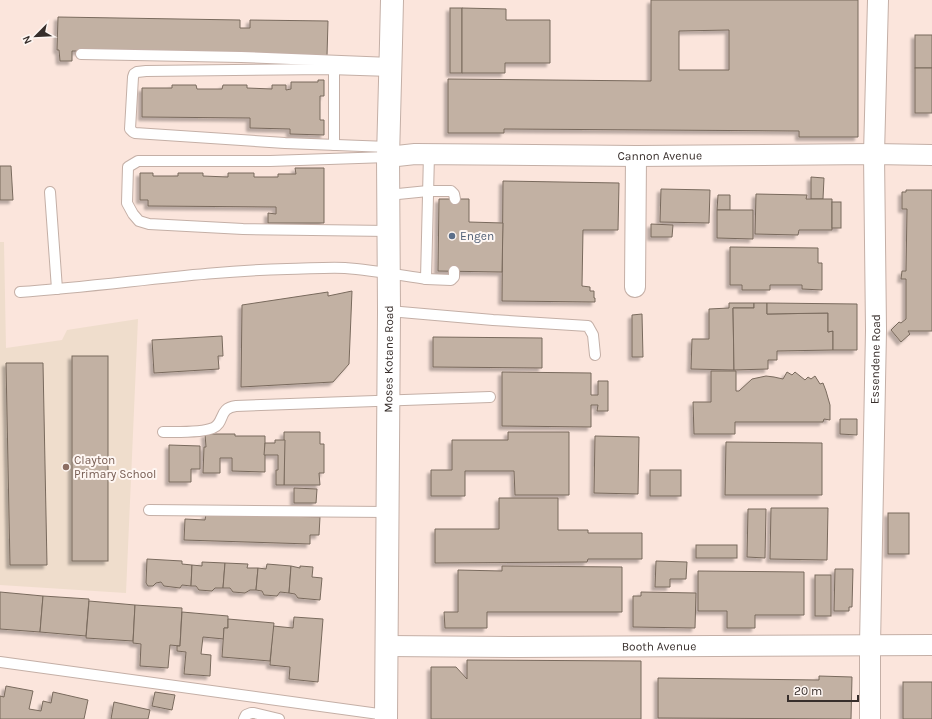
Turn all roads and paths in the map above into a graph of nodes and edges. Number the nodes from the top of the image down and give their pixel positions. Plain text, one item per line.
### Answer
1 (392, 0) edge
2 (878, 0) edge
3 (81, 54) dead end
4 (391, 67) junction
5 (334, 69) junction
6 (334, 145) junction
7 (388, 152) junction
8 (428, 154) junction
9 (874, 154) junction
10 (932, 155) edge
11 (636, 156) junction
12 (428, 191) junction
13 (50, 192) dead end
14 (388, 195) junction
15 (455, 199) dead end
16 (389, 232) junction
17 (454, 271) dead end
18 (389, 273) junction
19 (426, 279) junction
20 (635, 287) dead end
21 (57, 289) junction
22 (20, 292) dead end
23 (389, 310) junction
24 (595, 355) dead end
25 (490, 398) dead end
26 (389, 401) junction
27 (163, 432) dead end
28 (149, 510) dead end
29 (388, 512) junction
30 (870, 645) junction
31 (932, 645) edge
32 (387, 646) junction
33 (0, 662) edge
34 (386, 717) edge
35 (244, 719) edge
36 (279, 719) edge
37 (870, 719) edge

1 - 4 street, Moses Kotane Road
2 - 9 street, Essendene Road
3 - 4 lane
4 - 5 lane
4 - 7 street, Moses Kotane Road
5 - 6 lane
5 - 6 lane
6 - 7 lane
7 - 8 street, Cannon Avenue
7 - 14 street, Moses Kotane Road
7 - 16 lane
8 - 11 street, Cannon Avenue
8 - 12 lane
9 - 10 street, Cannon Avenue
9 - 11 street, Cannon Avenue
9 - 30 street, Essendene Road
11 - 20 street
12 - 14 lane
12 - 15 lane
12 - 19 lane
13 - 21 lane
14 - 16 street, Moses Kotane Road
16 - 18 street, Moses Kotane Road
17 - 19 lane
18 - 19 lane
18 - 21 lane
18 - 23 street, Moses Kotane Road
21 - 22 lane
23 - 24 lane
23 - 26 street, Moses Kotane Road
25 - 26 lane
26 - 27 lane
26 - 29 street, Moses Kotane Road
28 - 29 lane
29 - 32 street, Moses Kotane Road
30 - 31 street, Booth Avenue
30 - 32 street, Booth Avenue
30 - 37 street, Essendene Road
32 - 34 street, Moses Kotane Road
33 - 34 lane
35 - 36 lane

